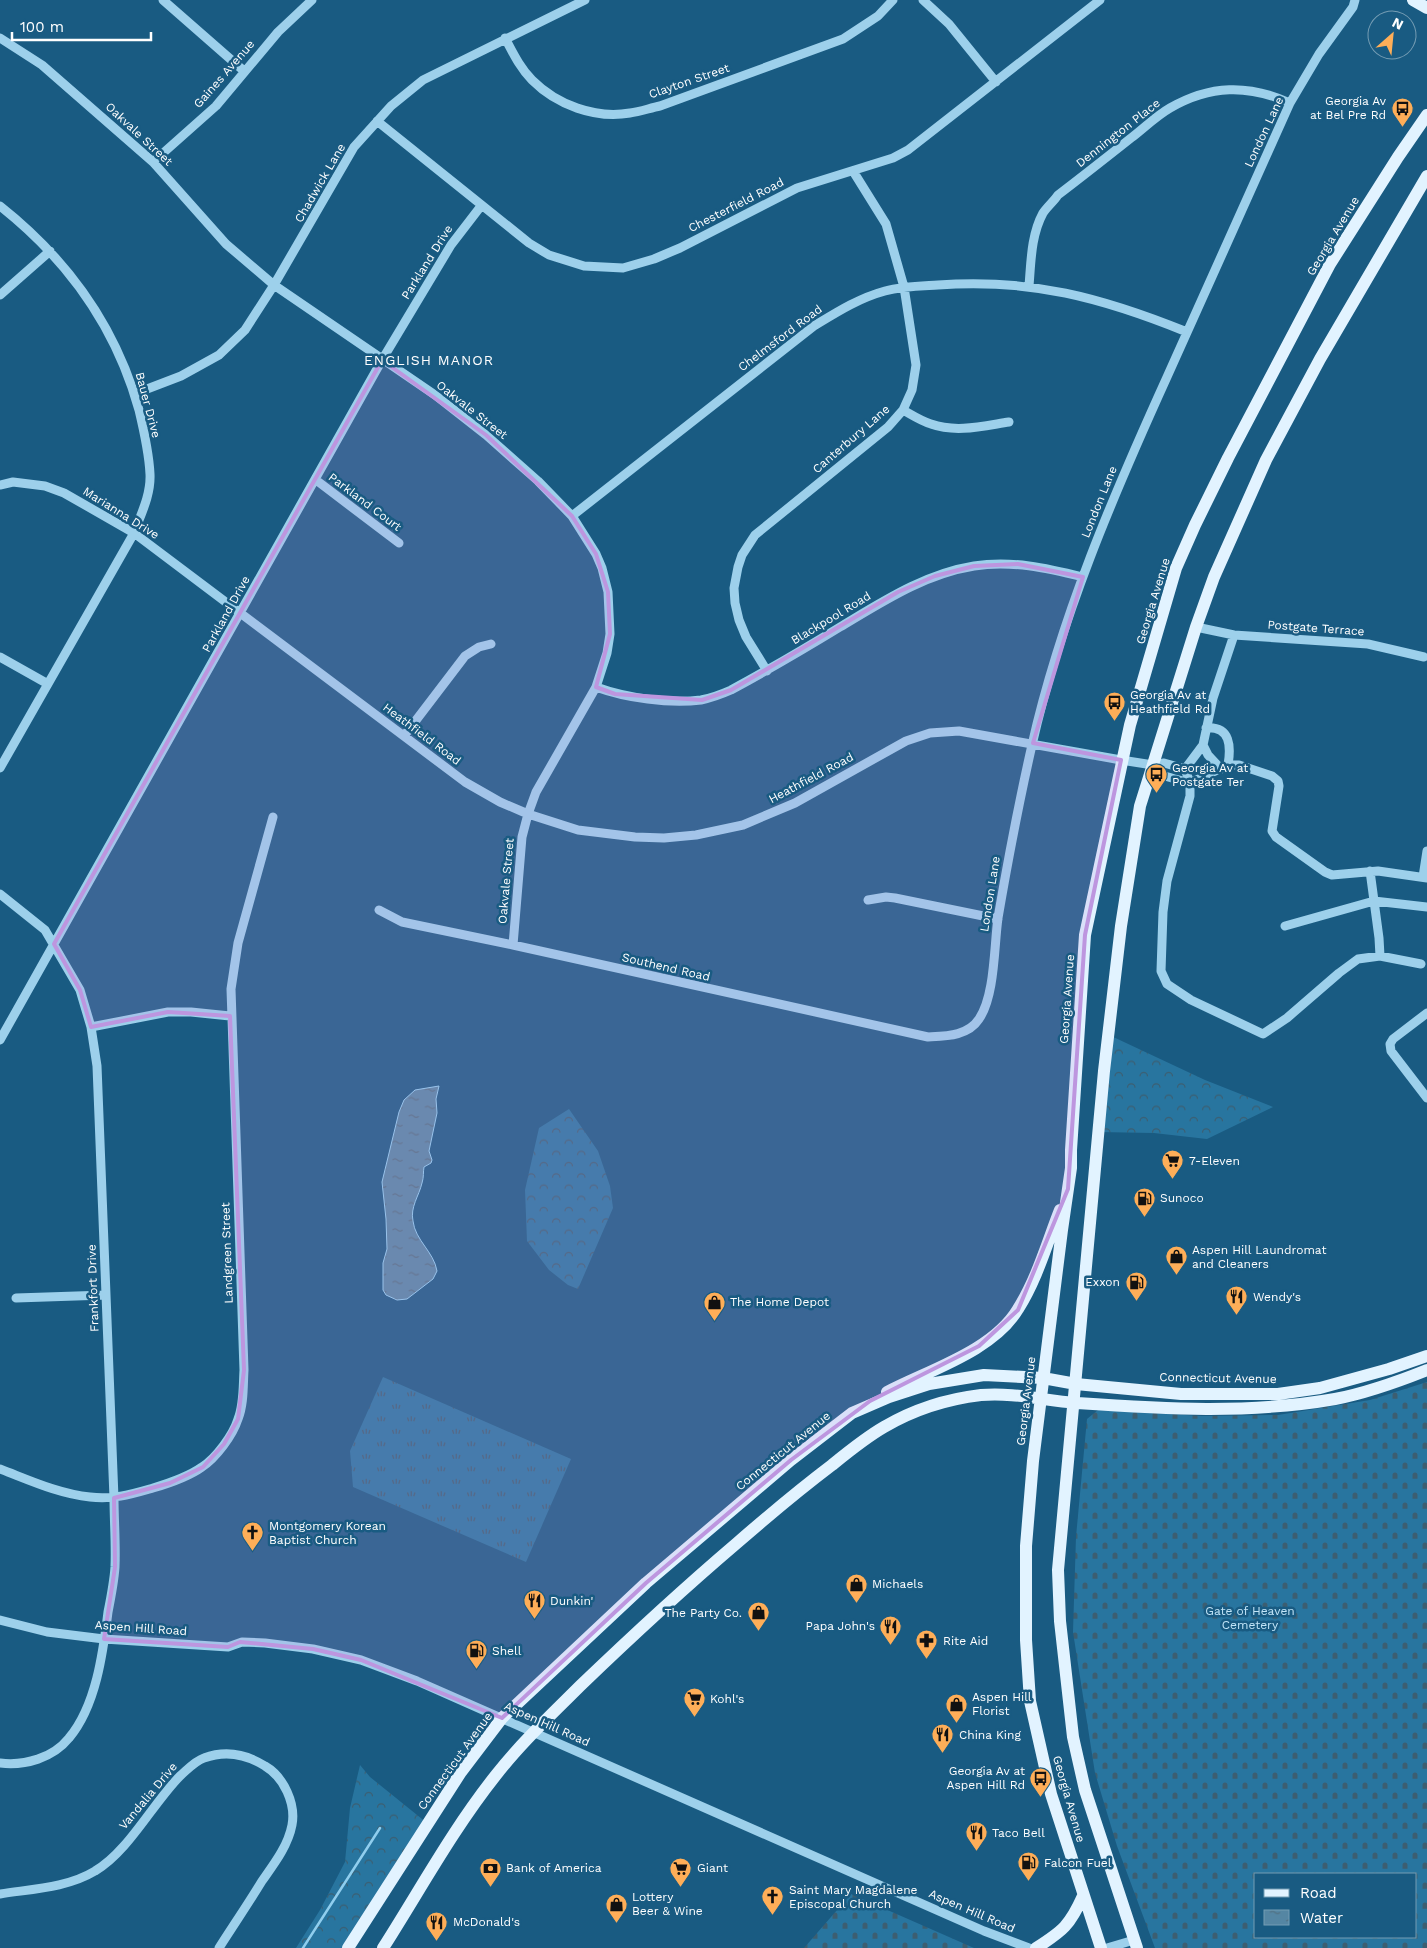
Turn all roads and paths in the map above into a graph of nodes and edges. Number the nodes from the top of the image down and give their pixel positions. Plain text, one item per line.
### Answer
1 (163, 0) edge
2 (312, 0) edge
3 (585, 0) edge
4 (894, 0) edge
5 (923, 0) edge
6 (1100, 0) edge
7 (1355, 0) edge
8 (1413, 0) edge
9 (1427, 8) edge
10 (0, 38) edge
11 (505, 38) junction
12 (244, 71) junction
13 (996, 82) junction
14 (1290, 103) junction
15 (1427, 115) edge
16 (377, 121) junction
17 (153, 162) junction
18 (853, 171) junction
19 (1427, 176) edge
20 (0, 206) edge
21 (481, 206) junction
22 (50, 251) junction
23 (274, 285) junction
24 (1029, 286) junction
25 (904, 287) junction
26 (0, 295) edge
27 (1186, 332) junction
28 (382, 360) junction
29 (134, 394) junction
30 (903, 410) junction
31 (1009, 422) dead end
32 (316, 480) junction
33 (0, 485) edge
34 (572, 516) junction
35 (134, 533) junction
36 (400, 543) dead end
37 (1083, 577) junction
38 (241, 613) junction
39 (1196, 627) junction
40 (1234, 635) junction
41 (490, 644) dead end
42 (0, 657) edge
43 (1424, 657) dead end
44 (767, 671) junction
45 (48, 684) junction
46 (596, 687) junction
47 (1206, 728) junction
48 (404, 736) junction
49 (1032, 743) junction
50 (1203, 745) junction
51 (1121, 760) junction
52 (1152, 765) junction
53 (1224, 767) junction
54 (0, 768) edge
55 (1185, 769) junction
56 (1190, 783) junction
57 (528, 814) junction
58 (273, 817) dead end
59 (1427, 851) edge
60 (1370, 871) junction
61 (1425, 877) edge
62 (0, 894) edge
63 (868, 900) dead end
64 (1374, 901) junction
65 (1427, 907) edge
66 (379, 910) dead end
67 (998, 919) junction
68 (1285, 926) dead end
69 (54, 944) junction
70 (512, 945) junction
71 (1380, 956) junction
72 (1421, 964) dead end
73 (1427, 1013) edge
74 (230, 1016) junction
75 (92, 1027) junction
76 (951, 1036) joint
77 (0, 1040) edge
78 (1427, 1098) edge
79 (1068, 1189) junction
80 (106, 1295) junction
81 (16, 1298) dead end
82 (1427, 1356) edge
83 (1427, 1370) edge
84 (1043, 1378) junction
85 (1076, 1384) junction
86 (1040, 1398) junction
87 (1074, 1403) junction
88 (852, 1413) junction
89 (0, 1469) edge
90 (114, 1498) junction
91 (0, 1620) edge
92 (104, 1639) junction
93 (502, 1718) junction
94 (533, 1732) junction
95 (0, 1763) edge
96 (0, 1894) edge
97 (1083, 1896) junction
98 (1136, 1944) edge
99 (219, 1948) edge
100 (348, 1948) edge
101 (384, 1948) edge
102 (1029, 1948) edge
103 (1036, 1948) edge
104 (1101, 1948) edge
105 (1107, 1948) edge

1 - 12 street
2 - 12 street, Gaines Avenue
3 - 11 street, Chadwick Lane
4 - 11 street, Clayton Street
5 - 13 street
6 - 13 street, Chesterfield Road
7 - 14 street, London Lane
8 - 9 main road
10 - 17 street, Oakvale Street
11 - 16 street, Chadwick Lane
12 - 17 street, Gaines Avenue
13 - 18 street, Chesterfield Road
14 - 24 street, Dennington Place
14 - 27 street, London Lane
15 - 51 main road, Georgia Avenue
16 - 21 street, Chesterfield Road
16 - 23 street, Chadwick Lane
17 - 23 street, Oakvale Street
18 - 21 street, Chesterfield Road
18 - 25 street, Canterbury Lane
19 - 39 main road, Georgia Avenue
20 - 22 street, Bauer Drive
21 - 28 street, Parkland Drive
22 - 26 street
22 - 29 street, Bauer Drive
23 - 28 street, Oakvale Street
23 - 29 street, Chadwick Lane
24 - 25 street, Chelmsford Road
24 - 27 street, Chelmsford Road
25 - 30 street, Canterbury Lane
25 - 34 street, Chelmsford Road
27 - 37 street, London Lane
28 - 32 street, Parkland Drive
28 - 34 street, Oakvale Street
29 - 35 street, Bauer Drive
30 - 31 street
30 - 44 street, Canterbury Lane
32 - 36 street, Parkland Court
32 - 38 street, Parkland Drive
33 - 35 street, Marianna Drive
34 - 46 street, Oakvale Street
35 - 38 street, Marianna Drive
35 - 45 street, Bauer Drive
37 - 44 street, Blackpool Road
37 - 49 street, London Lane
38 - 48 street, Heathfield Road
38 - 69 street, Parkland Drive
39 - 40 street, Postgate Terrace
39 - 52 main road, Georgia Avenue
40 - 43 street, Postgate Terrace
40 - 47 street
41 - 48 street
42 - 45 street
44 - 46 street, Blackpool Road
45 - 54 street, Bauer Drive
46 - 57 street, Oakvale Street
47 - 50 street
47 - 53 street
48 - 57 street, Heathfield Road
49 - 51 street, Heathfield Road
49 - 57 street, Heathfield Road
49 - 67 street, London Lane
50 - 53 street
50 - 55 street
51 - 52 street, Heathfield Road
51 - 79 main road, Georgia Avenue
52 - 55 street
52 - 56 street
52 - 85 main road, Georgia Avenue
53 - 56 street
53 - 60 street
55 - 56 street
56 - 71 street
57 - 70 street, Oakvale Street
58 - 74 street, Landgreen Street
59 - 61 street
60 - 61 street
60 - 64 street
62 - 69 street, Frankfort Drive
63 - 67 street
64 - 65 street
64 - 68 street
64 - 71 street
66 - 70 street, Southend Road
67 - 76 street, London Lane
69 - 75 street, Frankfort Drive
69 - 77 street, Parkland Drive
70 - 76 street, Southend Road
71 - 72 street
73 - 78 street
74 - 75 street
74 - 90 street, Landgreen Street
75 - 80 street, Frankfort Drive
79 - 84 main road, Georgia Avenue
79 - 88 main road
80 - 81 street
80 - 90 street, Frankfort Drive
82 - 85 main road, Connecticut Avenue
83 - 87 main road
84 - 85 main road, Connecticut Avenue
84 - 86 main road, Georgia Avenue
84 - 88 main road, Connecticut Avenue
85 - 87 main road, Georgia Avenue
86 - 87 main road
86 - 94 main road
86 - 97 main road, Georgia Avenue
87 - 98 main road, Georgia Avenue
88 - 93 main road, Connecticut Avenue
89 - 90 street, Landgreen Street
90 - 92 street, Frankfort Drive
91 - 92 street, Aspen Hill Road
92 - 93 street, Aspen Hill Road
92 - 95 street, Frankfort Drive
93 - 94 street, Aspen Hill Road
93 - 100 main road, Connecticut Avenue
94 - 101 main road
94 - 102 street, Aspen Hill Road
96 - 99 street, Vandalia Drive
97 - 103 main road
97 - 104 main road, Georgia Avenue
98 - 105 street

